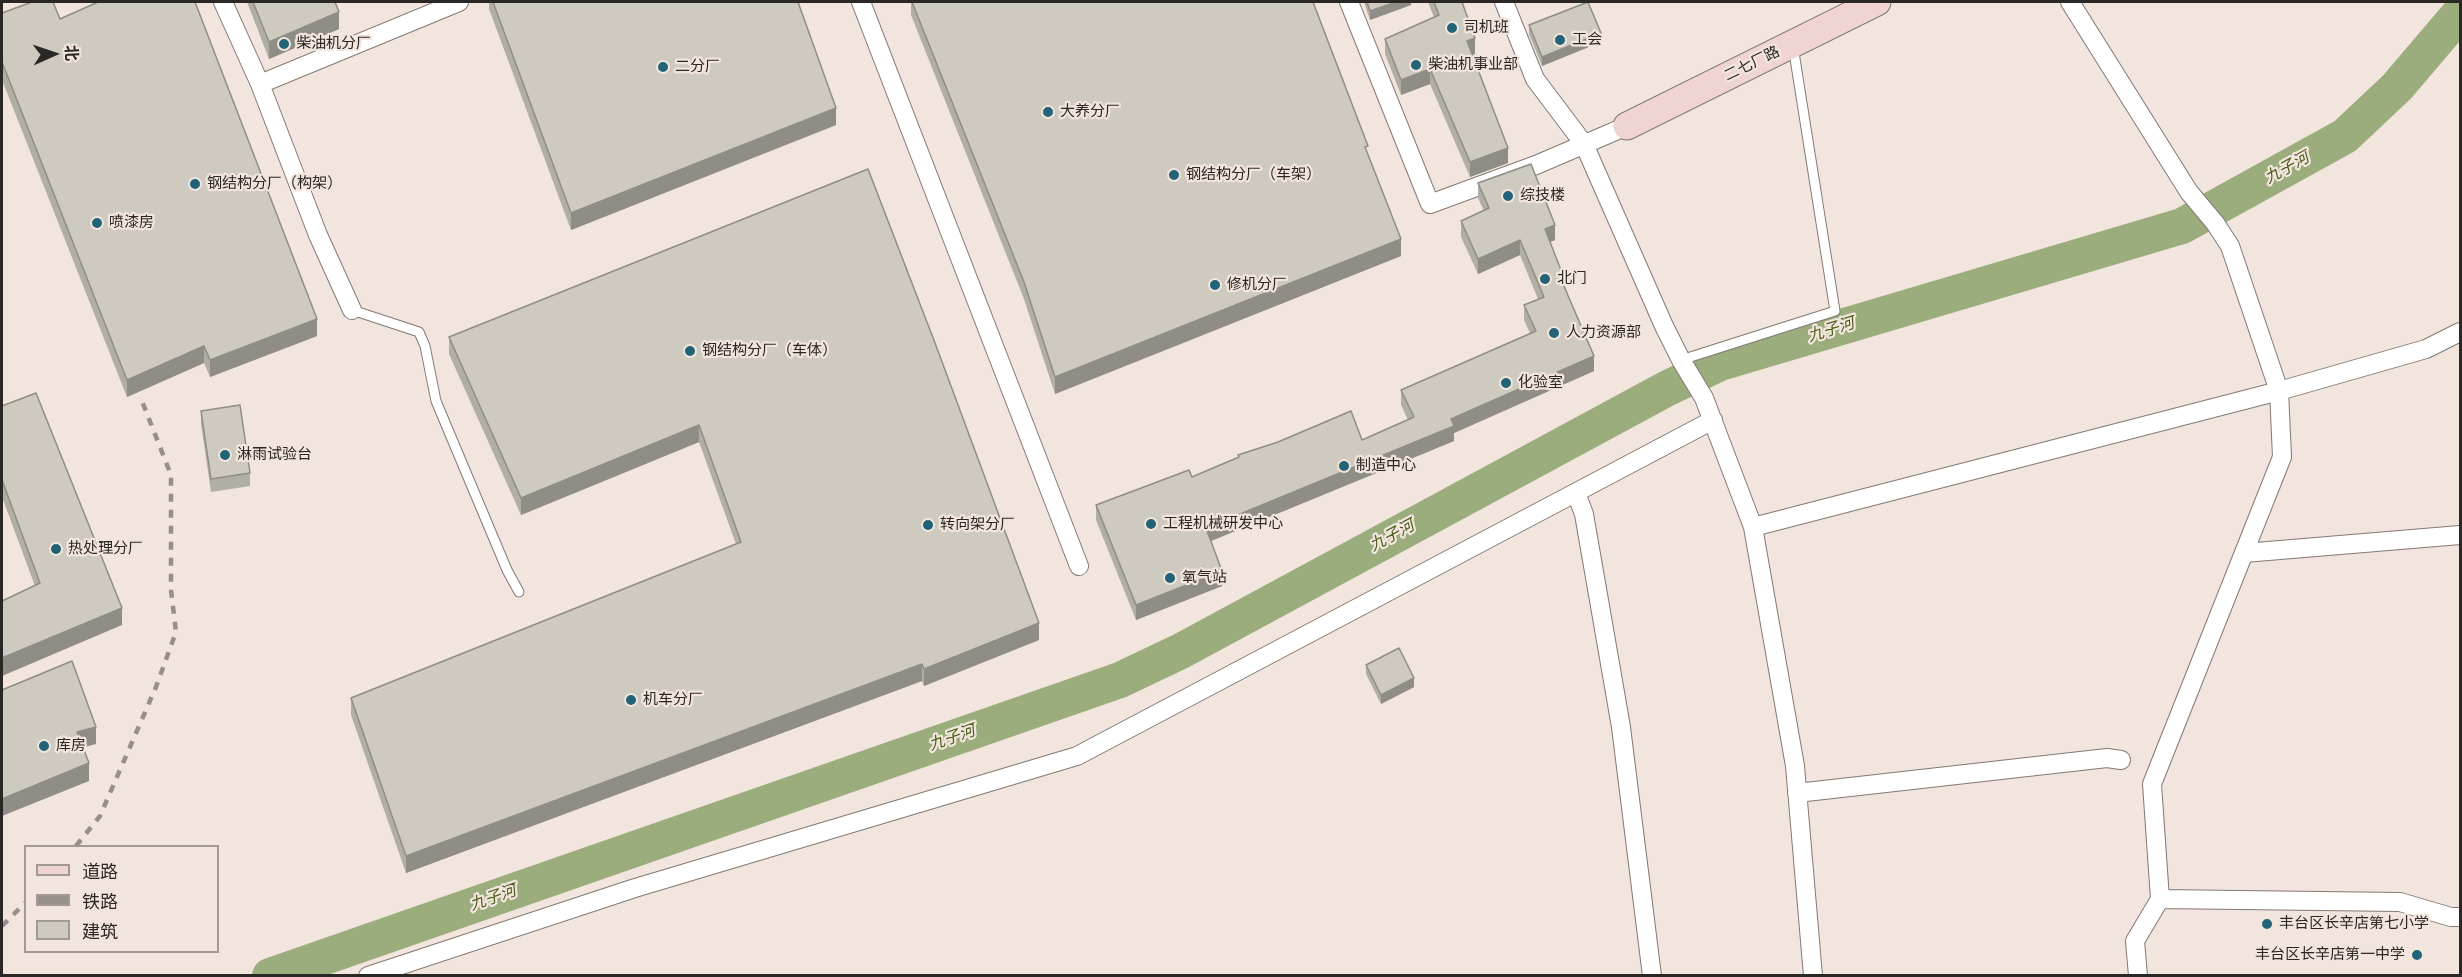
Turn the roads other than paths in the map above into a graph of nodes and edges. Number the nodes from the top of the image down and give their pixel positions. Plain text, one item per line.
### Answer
1 (223, 2) edge
2 (459, 2) edge
3 (861, 2) edge
4 (1349, 2) edge
5 (1504, 2) edge
6 (1877, 2) edge
7 (2070, 2) edge
8 (1793, 43) junction
9 (260, 84) junction
10 (1627, 126) joint
11 (1584, 144) junction
12 (352, 310) joint
13 (2460, 332) edge
14 (1681, 360) junction
15 (2278, 391) junction
16 (1713, 420) junction
17 (1576, 493) junction
18 (1753, 527) junction
19 (2460, 535) edge
20 (2244, 553) junction
21 (1079, 566) dead end
22 (519, 592) dead end
23 (2121, 760) dead end
24 (1797, 793) junction
25 (2160, 899) junction
26 (2460, 917) edge
27 (368, 975) edge
28 (1652, 975) edge
29 (1813, 975) edge
30 (2138, 975) edge

1 - 9 street
2 - 9 street
3 - 21 street
4 - 11 street
5 - 11 street
6 - 8 street, 二七厂路
7 - 15 street
8 - 10 street, 二七厂路
8 - 14 lane
9 - 12 street
10 - 11 street
11 - 14 street
12 - 22 lane
13 - 15 street
14 - 16 street
15 - 18 street
15 - 20 street
16 - 17 street
16 - 18 street
17 - 27 street
17 - 28 street
18 - 24 street
19 - 20 street
20 - 25 street
23 - 24 street
24 - 29 street
25 - 26 street
25 - 30 street

